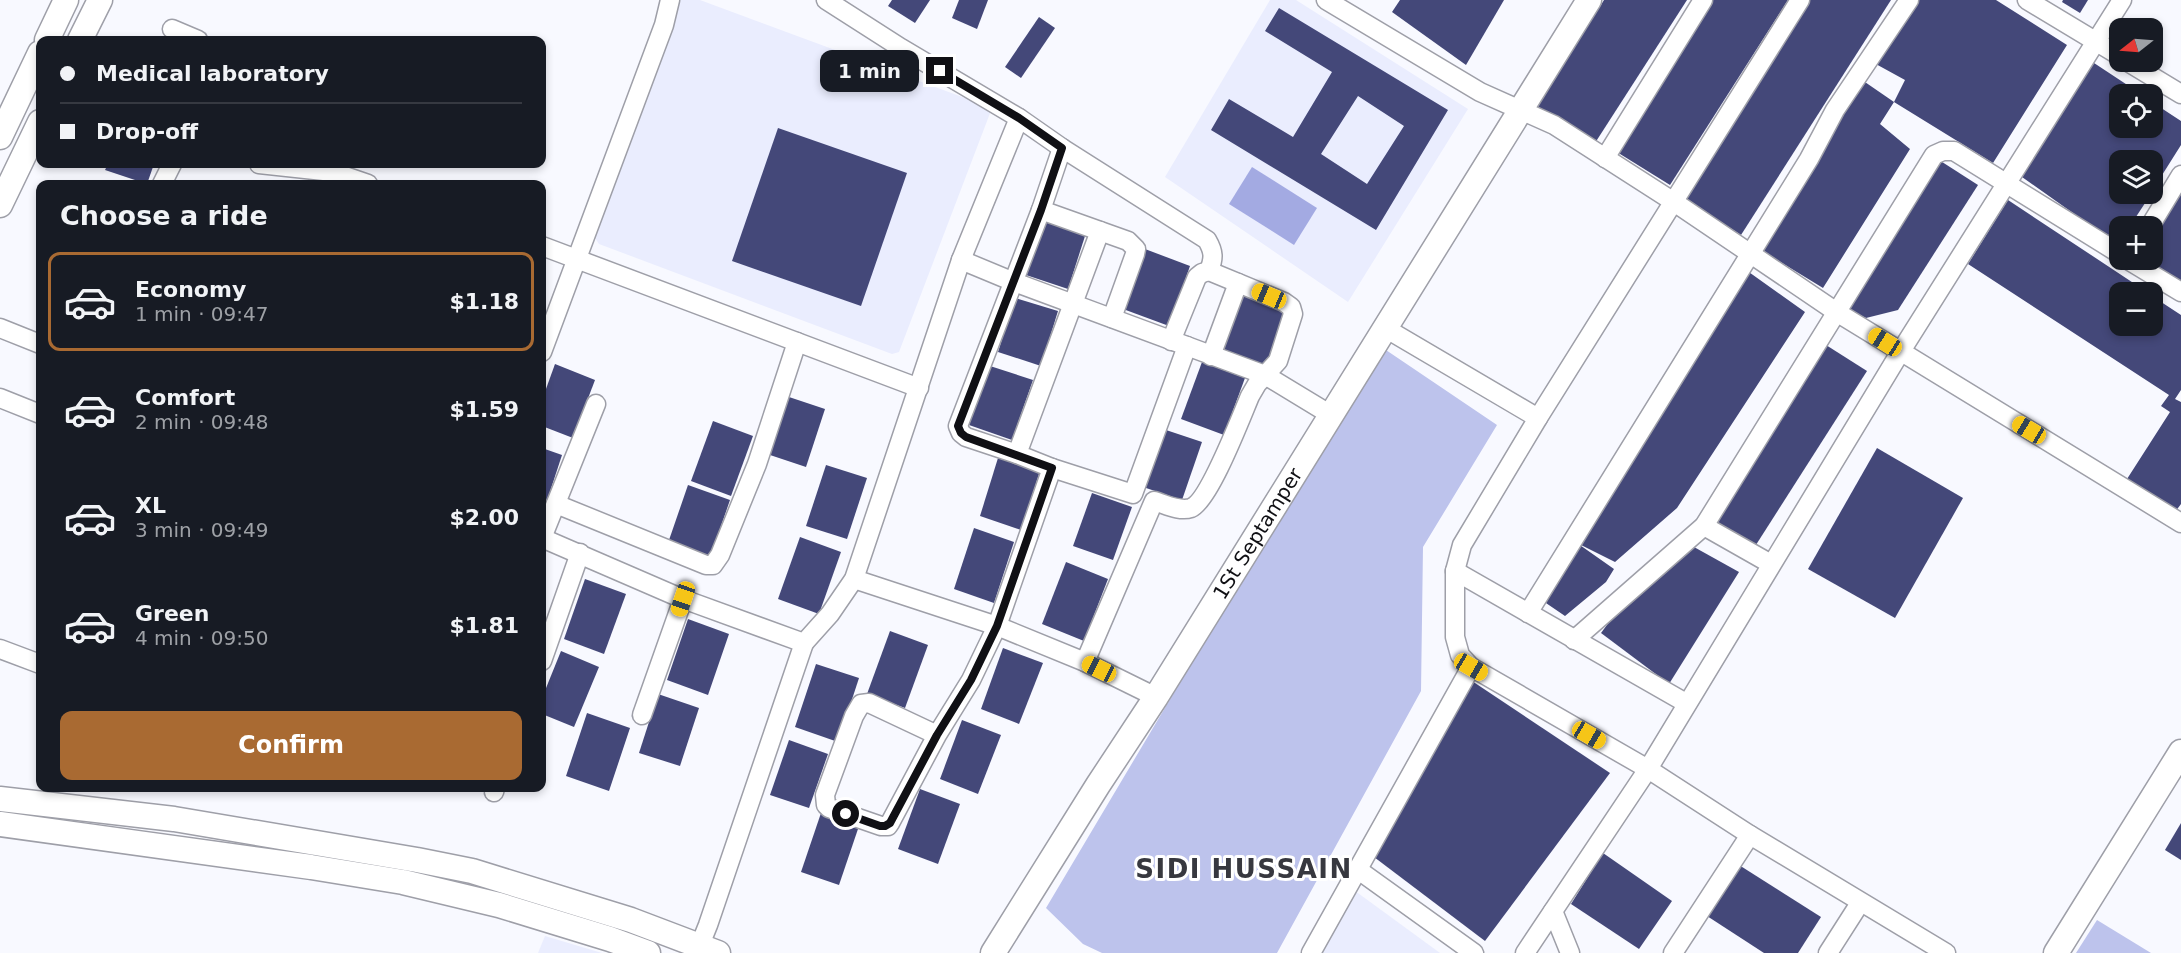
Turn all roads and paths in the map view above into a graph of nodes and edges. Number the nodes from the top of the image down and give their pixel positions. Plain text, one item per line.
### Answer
1 (66, 0) edge
2 (100, 0) edge
3 (670, 0) edge
4 (826, 0) edge
5 (1326, 0) edge
6 (1589, 0) edge
7 (1702, 0) edge
8 (1800, 0) edge
9 (1908, 0) edge
10 (2027, 0) edge
11 (2122, 0) edge
12 (172, 29) dead end
13 (48, 36) edge
14 (82, 36) edge
15 (189, 36) edge
16 (2097, 42) junction
17 (2109, 49) edge
18 (36, 61) edge
19 (2145, 72) edge
20 (2181, 94) edge
21 (1521, 110) junction
22 (1019, 118) junction
23 (36, 130) edge
24 (0, 136) edge
25 (1062, 148) junction
26 (1605, 158) junction
27 (305, 168) edge
28 (2181, 175) edge
29 (356, 180) edge
30 (2007, 183) junction
31 (1674, 202) junction
32 (0, 205) edge
33 (1041, 210) junction
34 (2156, 216) edge
35 (1100, 231) junction
36 (546, 247) edge
37 (2109, 247) edge
38 (1750, 253) junction
39 (576, 258) junction
40 (962, 260) junction
41 (2146, 270) edge
42 (1209, 271) junction
43 (1014, 282) junction
44 (1238, 283) junction
45 (2181, 292) edge
46 (1074, 303) junction
47 (1838, 313) junction
48 (1112, 318) junction
49 (0, 328) edge
50 (1385, 328) junction
51 (546, 341) edge
52 (36, 342) edge
53 (797, 342) junction
54 (1179, 344) junction
55 (1901, 351) junction
56 (1211, 356) junction
57 (1265, 375) junction
58 (919, 388) junction
59 (0, 398) edge
60 (596, 404) dead end
61 (36, 412) edge
62 (1331, 415) junction
63 (1538, 418) junction
64 (1017, 454) junction
65 (1052, 468) junction
66 (1133, 494) junction
67 (1154, 501) junction
68 (556, 504) junction
69 (2181, 523) edge
70 (1704, 526) junction
71 (546, 528) edge
72 (546, 540) edge
73 (580, 553) junction
74 (1771, 564) junction
75 (1455, 571) junction
76 (854, 579) junction
77 (683, 599) junction
78 (1528, 613) junction
79 (997, 626) junction
80 (1574, 640) junction
81 (804, 643) junction
82 (0, 649) edge
83 (546, 650) edge
84 (36, 662) edge
85 (1084, 662) junction
86 (1471, 667) junction
87 (1156, 697) junction
88 (1686, 704) junction
89 (642, 715) dead end
90 (937, 735) junction
91 (2181, 752) edge
92 (1648, 769) junction
93 (0, 799) edge
94 (0, 824) edge
95 (1750, 835) junction
96 (1357, 869) junction
97 (1860, 903) junction
98 (1553, 911) junction
99 (709, 949) edge
100 (1677, 952) edge
101 (648, 953) edge
102 (993, 953) edge
103 (1311, 953) edge
104 (1474, 953) edge
105 (1525, 953) edge
106 (1570, 953) edge
107 (1828, 953) edge
108 (1946, 953) edge
109 (2056, 953) edge

1 - 13 main road
2 - 14 main road
3 - 39 street
4 - 22 street
5 - 21 street
6 - 21 main road, 1St Septamper
7 - 26 street
8 - 31 street
9 - 38 street
10 - 16 street
11 - 16 street
12 - 15 street
16 - 17 street
16 - 30 street
18 - 24 main road
19 - 20 street
21 - 26 street
21 - 50 main road, 1St Septamper
22 - 25 street
22 - 40 street
23 - 32 main road
25 - 33 street
25 - 42 street
26 - 31 street
27 - 29 street
28 - 34 street
30 - 37 street
30 - 47 street
30 - 55 street
31 - 38 street
31 - 63 street
33 - 35 street
33 - 43 street
35 - 46 street
35 - 48 street
36 - 39 street
38 - 47 street
38 - 78 street
39 - 51 street
39 - 53 street
40 - 43 street
40 - 58 street
41 - 45 street
42 - 44 street
42 - 54 street
43 - 46 street
43 - 64 street
44 - 56 street
44 - 57 street
46 - 48 street
46 - 64 street
47 - 55 street
47 - 70 street
48 - 54 street
49 - 52 street
50 - 62 main road, 1St Septamper
50 - 63 street
53 - 58 street
53 - 68 street
54 - 56 street
54 - 66 street
55 - 69 street
55 - 74 street
56 - 57 street
57 - 62 street
57 - 67 street
58 - 76 street
59 - 61 street
60 - 68 street
62 - 87 main road, 1St Septamper
63 - 75 street
64 - 65 street
65 - 66 street
65 - 79 street
66 - 67 street
67 - 85 street
68 - 71 street
70 - 74 street
70 - 80 street
72 - 73 street
73 - 77 street
73 - 83 street
74 - 88 street
75 - 78 street
75 - 86 street
76 - 79 street
76 - 81 street
77 - 81 street
77 - 89 street
78 - 80 street
79 - 85 street
79 - 90 street
80 - 88 street
81 - 99 street
82 - 84 street
85 - 87 street
86 - 92 street
86 - 96 street
87 - 102 main road, 1St Septamper
88 - 92 street
90 - 90 street
91 - 109 main road
92 - 95 street
92 - 98 street
93 - 99 main road
94 - 101 main road
95 - 97 street
95 - 100 street
96 - 103 street
96 - 104 street
97 - 107 street
97 - 108 street
98 - 105 street
98 - 106 street

